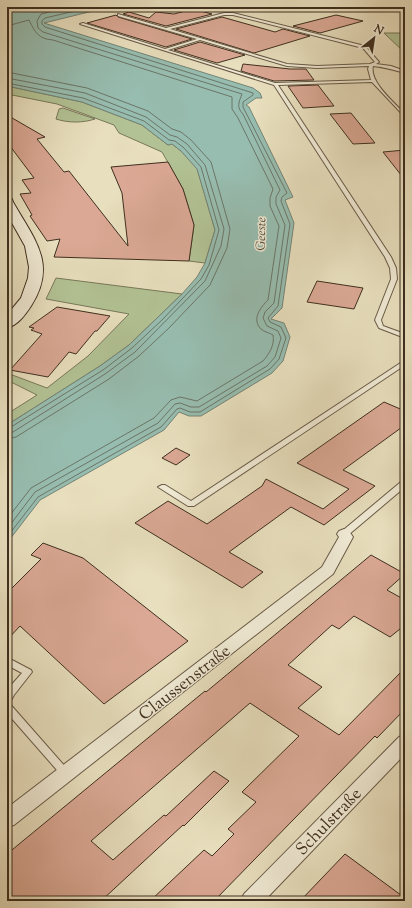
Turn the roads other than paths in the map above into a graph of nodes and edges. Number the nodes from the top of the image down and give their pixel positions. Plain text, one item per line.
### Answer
1 (119, 15) dead end
2 (82, 24) dead end
3 (166, 29) junction
4 (201, 39) junction
5 (166, 49) junction
6 (371, 65) junction
7 (405, 72) edge
8 (373, 81) junction
9 (275, 84) junction
10 (405, 116) edge
11 (7, 202) edge
12 (7, 323) edge
13 (405, 336) edge
14 (405, 362) edge
15 (404, 485) edge
16 (162, 486) dead end
17 (344, 534) joint
18 (10, 662) dead end
19 (7, 700) edge
20 (7, 707) edge
21 (405, 742) edge
22 (66, 774) junction
23 (7, 819) edge
24 (251, 901) edge

1 - 3 lane
2 - 5 lane
3 - 4 lane
3 - 6 lane
4 - 5 lane
4 - 6 lane
5 - 9 lane
6 - 7 lane
6 - 8 lane
8 - 9 lane
8 - 10 lane
9 - 13 lane
11 - 12 main road
14 - 16 lane
15 - 17 lane
17 - 22 street, Claussenstraße
18 - 19 lane
20 - 22 lane
21 - 24 street, Schulstraße
22 - 23 street, Claussenstraße

